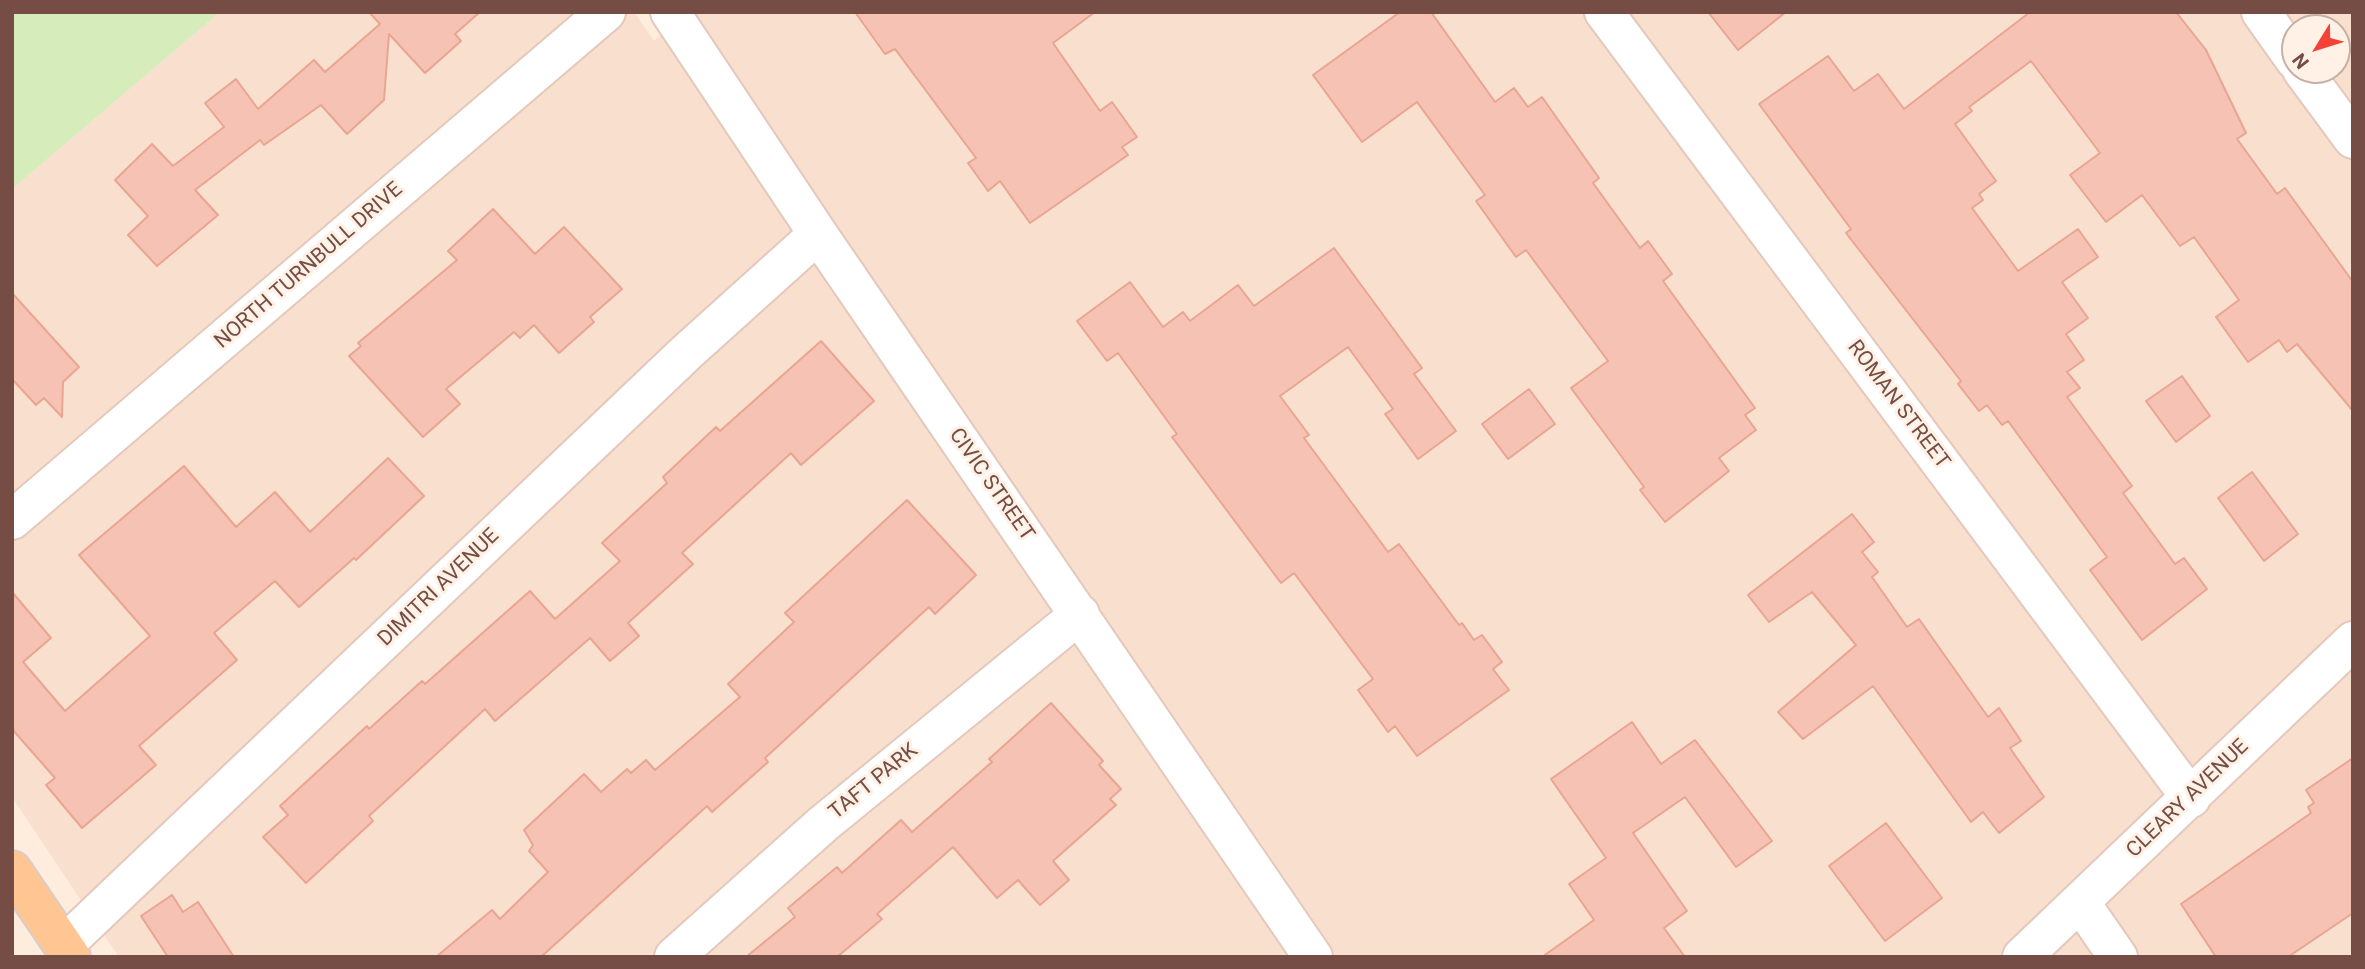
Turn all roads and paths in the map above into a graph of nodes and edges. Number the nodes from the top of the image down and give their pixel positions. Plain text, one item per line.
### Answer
1 (606, 12) edge
2 (670, 12) edge
3 (1604, 12) edge
4 (2261, 12) edge
5 (2281, 40) edge
6 (2312, 84) edge
7 (2353, 139) edge
8 (818, 234) junction
9 (12, 520) edge
10 (1080, 614) junction
11 (2353, 640) edge
12 (2191, 798) junction
13 (12, 870) edge
14 (2080, 902) junction
15 (68, 951) edge
16 (674, 957) edge
17 (1313, 957) edge
18 (2022, 957) edge
19 (2118, 957) edge

1 - 9 street, NORTH TURNBULL DRIVE
2 - 8 street, CIVIC STREET
3 - 12 street, ROMAN STREET
4 - 5 street
6 - 7 street
8 - 10 street, CIVIC STREET
8 - 15 street, DIMITRI AVENUE
10 - 16 street, TAFT PARK
10 - 17 street, CIVIC STREET
11 - 12 street, CLEARY AVENUE
12 - 14 street, CLEARY AVENUE
13 - 15 main road
14 - 18 street, CLEARY AVENUE
14 - 19 street

